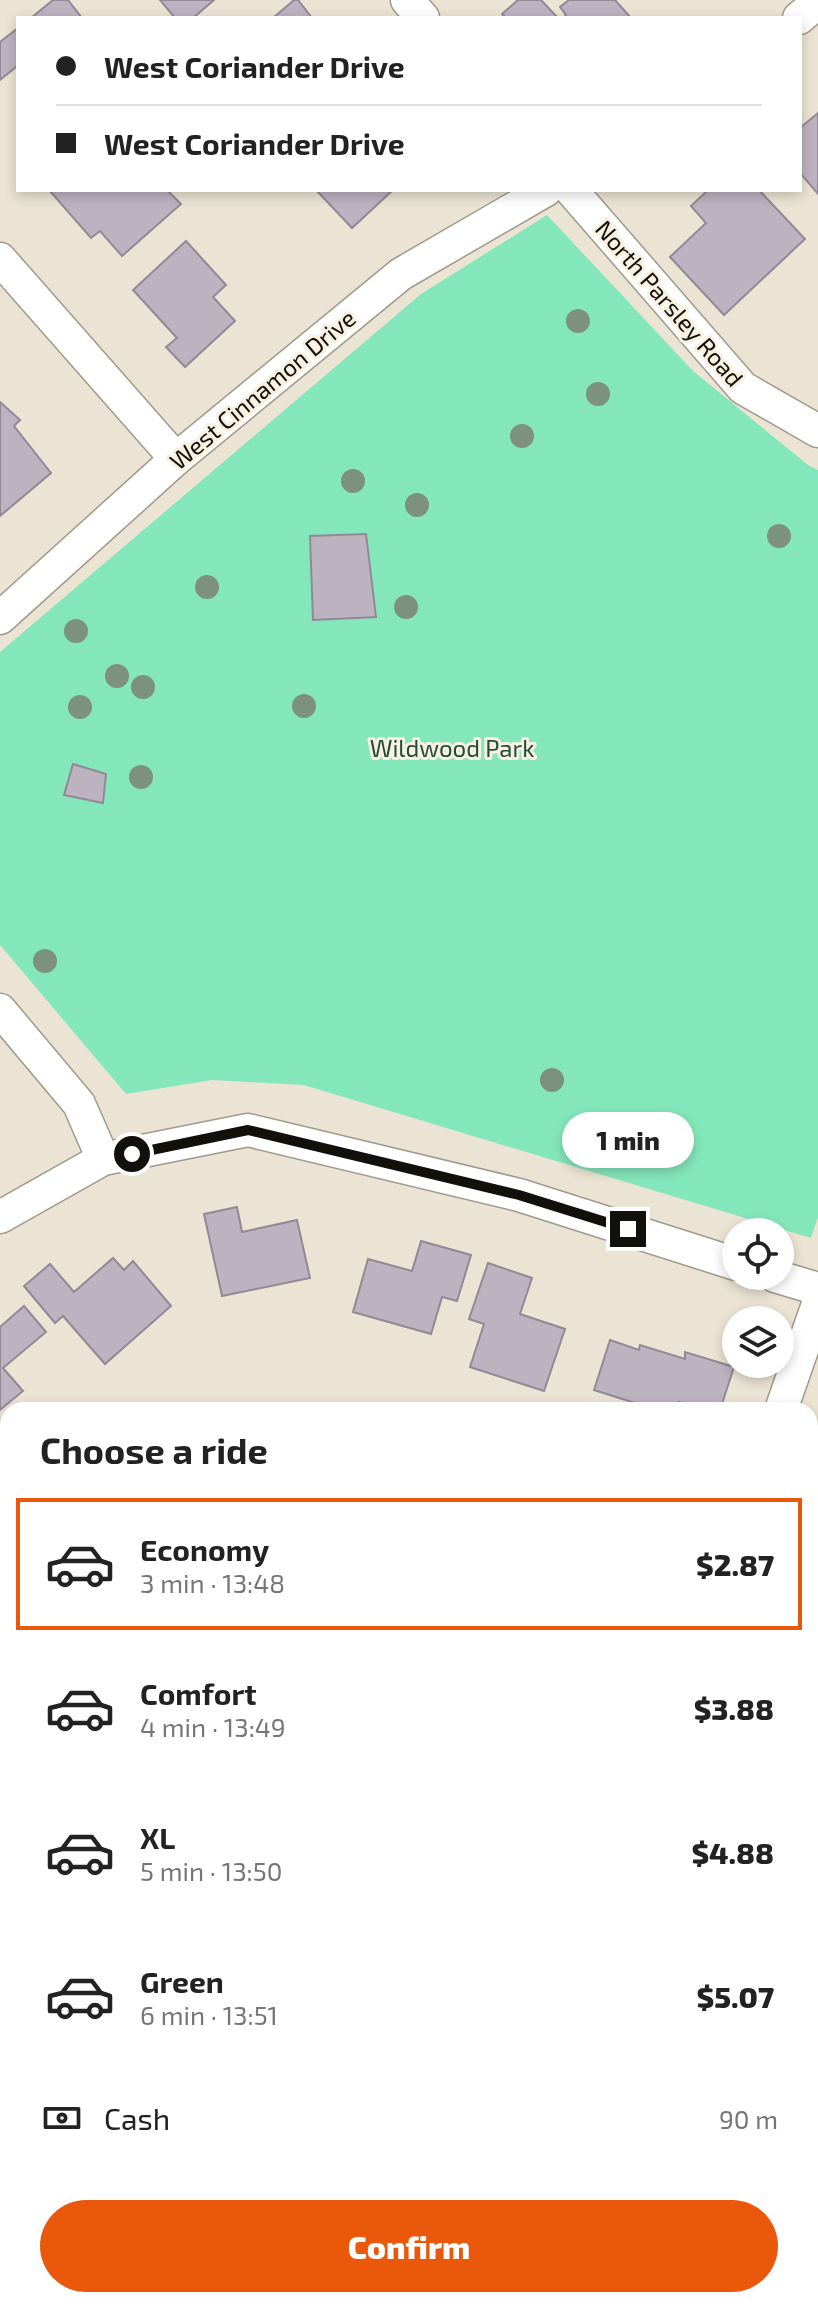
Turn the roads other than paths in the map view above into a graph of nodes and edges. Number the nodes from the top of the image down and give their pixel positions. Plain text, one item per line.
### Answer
1 (407, 0) edge
2 (818, 2) edge
3 (421, 16) edge
4 (801, 16) edge
5 (543, 192) edge
6 (573, 192) edge
7 (0, 259) edge
8 (818, 431) edge
9 (176, 459) junction
10 (0, 618) edge
11 (0, 1010) edge
12 (103, 1159) junction
13 (0, 1217) edge
14 (722, 1260) edge
15 (794, 1282) edge
16 (818, 1289) edge
17 (818, 1304) edge
18 (784, 1402) edge

1 - 3 street
2 - 4 street
5 - 9 street, West Cinnamon Drive
6 - 8 street, North Parsley Road
7 - 9 street
9 - 10 street, West Cinnamon Drive
11 - 12 street
12 - 13 street
12 - 14 street
15 - 16 street
17 - 18 street

